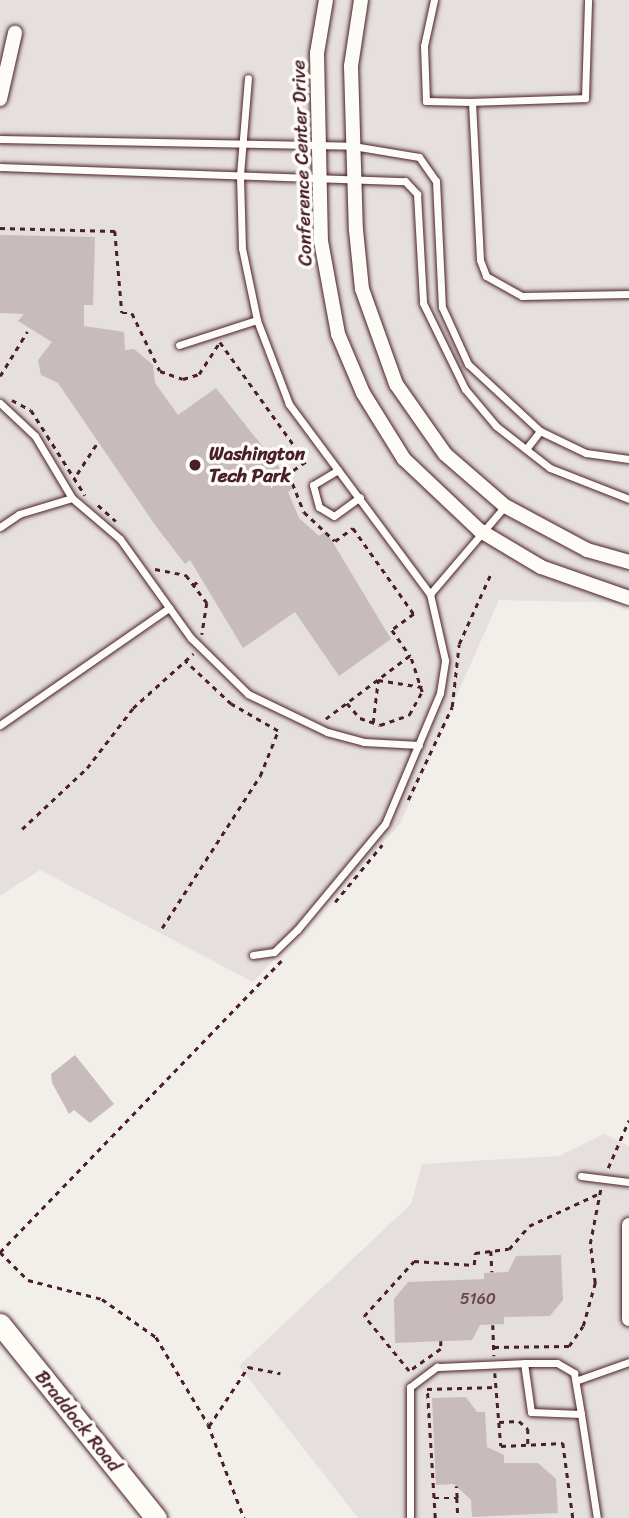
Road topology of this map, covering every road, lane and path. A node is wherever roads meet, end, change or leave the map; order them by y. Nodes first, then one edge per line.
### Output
1 (326, 0) edge
2 (361, 0) edge
3 (434, 0) edge
4 (588, 0) edge
5 (15, 33) dead end
6 (248, 78) dead end
7 (0, 99) edge
8 (472, 102) junction
9 (0, 139) edge
10 (241, 145) junction
11 (319, 146) junction
12 (353, 146) junction
13 (0, 167) edge
14 (240, 175) junction
15 (353, 177) junction
16 (319, 178) junction
17 (0, 228) edge
18 (629, 294) edge
19 (257, 320) junction
20 (27, 332) dead end
21 (179, 345) dead end
22 (0, 376) edge
23 (0, 394) edge
24 (0, 403) edge
25 (540, 431) junction
26 (97, 443) dead end
27 (526, 449) junction
28 (629, 459) edge
29 (338, 470) junction
30 (76, 474) junction
31 (360, 497) junction
32 (72, 498) junction
33 (629, 499) edge
34 (505, 506) junction
35 (118, 524) dead end
36 (0, 527) edge
37 (479, 530) junction
38 (629, 562) edge
39 (147, 563) dead end
40 (200, 580) dead end
41 (193, 585) junction
42 (430, 594) junction
43 (629, 598) edge
44 (169, 608) junction
45 (201, 647) junction
46 (410, 656) junction
47 (185, 662) junction
48 (378, 680) junction
49 (422, 687) junction
50 (347, 703) junction
51 (321, 723) dead end
52 (373, 723) junction
53 (0, 726) edge
54 (419, 745) junction
55 (22, 829) dead end
56 (162, 928) dead end
57 (253, 955) dead end
58 (629, 1120) edge
59 (581, 1175) dead end
60 (606, 1175) junction
61 (629, 1182) edge
62 (600, 1194) junction
63 (629, 1225) edge
64 (491, 1251) junction
65 (0, 1252) edge
66 (492, 1272) dead end
67 (629, 1319) edge
68 (0, 1324) edge
69 (441, 1341) dead end
70 (494, 1347) dead end
71 (629, 1362) edge
72 (524, 1363) junction
73 (280, 1373) dead end
74 (578, 1380) junction
75 (580, 1414) junction
76 (499, 1422) junction
77 (209, 1426) junction
78 (528, 1445) junction
79 (456, 1486) dead end
80 (433, 1498) junction
81 (457, 1498) junction
82 (156, 1518) edge
83 (244, 1518) edge
84 (410, 1518) edge
85 (435, 1518) edge
86 (458, 1518) edge
87 (573, 1518) edge
88 (597, 1518) edge

1 - 11 street, Conference Center Drive
2 - 12 street
3 - 8 lane
4 - 8 lane
5 - 7 street
6 - 10 lane
8 - 18 lane
9 - 10 lane
10 - 11 lane
10 - 14 lane
11 - 12 lane
11 - 16 street, Conference Center Drive
12 - 15 street
12 - 25 lane
13 - 14 lane
14 - 16 lane
14 - 19 lane
15 - 16 lane
15 - 27 lane
15 - 34 street
16 - 37 street, Conference Center Drive
17 - 46 path
19 - 21 lane
19 - 29 lane
20 - 22 path
23 - 30 path
24 - 32 lane
25 - 27 lane
25 - 28 lane
26 - 30 path
27 - 33 lane
29 - 31 lane
29 - 31 lane
30 - 35 path
31 - 42 lane
32 - 36 lane
32 - 44 lane
34 - 37 lane
34 - 38 street
37 - 42 lane
37 - 43 street, Conference Center Drive
39 - 41 path
40 - 41 path
41 - 45 path
42 - 54 lane
44 - 45 lane
44 - 53 lane
45 - 47 path
45 - 54 lane
46 - 48 path
46 - 49 path
47 - 55 path
47 - 56 path
48 - 49 path
48 - 50 path
48 - 52 path
49 - 52 path
50 - 51 path
50 - 52 path
54 - 57 lane
58 - 60 path
59 - 60 lane
60 - 61 lane
60 - 62 path
62 - 64 path
62 - 70 path
63 - 67 street
64 - 66 path
64 - 69 path
65 - 77 path
68 - 82 main road, Braddock Road
71 - 74 lane
72 - 74 lane
72 - 75 lane
72 - 84 lane
73 - 77 path
74 - 75 lane
75 - 88 lane
76 - 78 path
76 - 78 path
76 - 80 path
77 - 83 path
78 - 87 path
79 - 81 path
80 - 81 path
80 - 85 path
81 - 86 path

